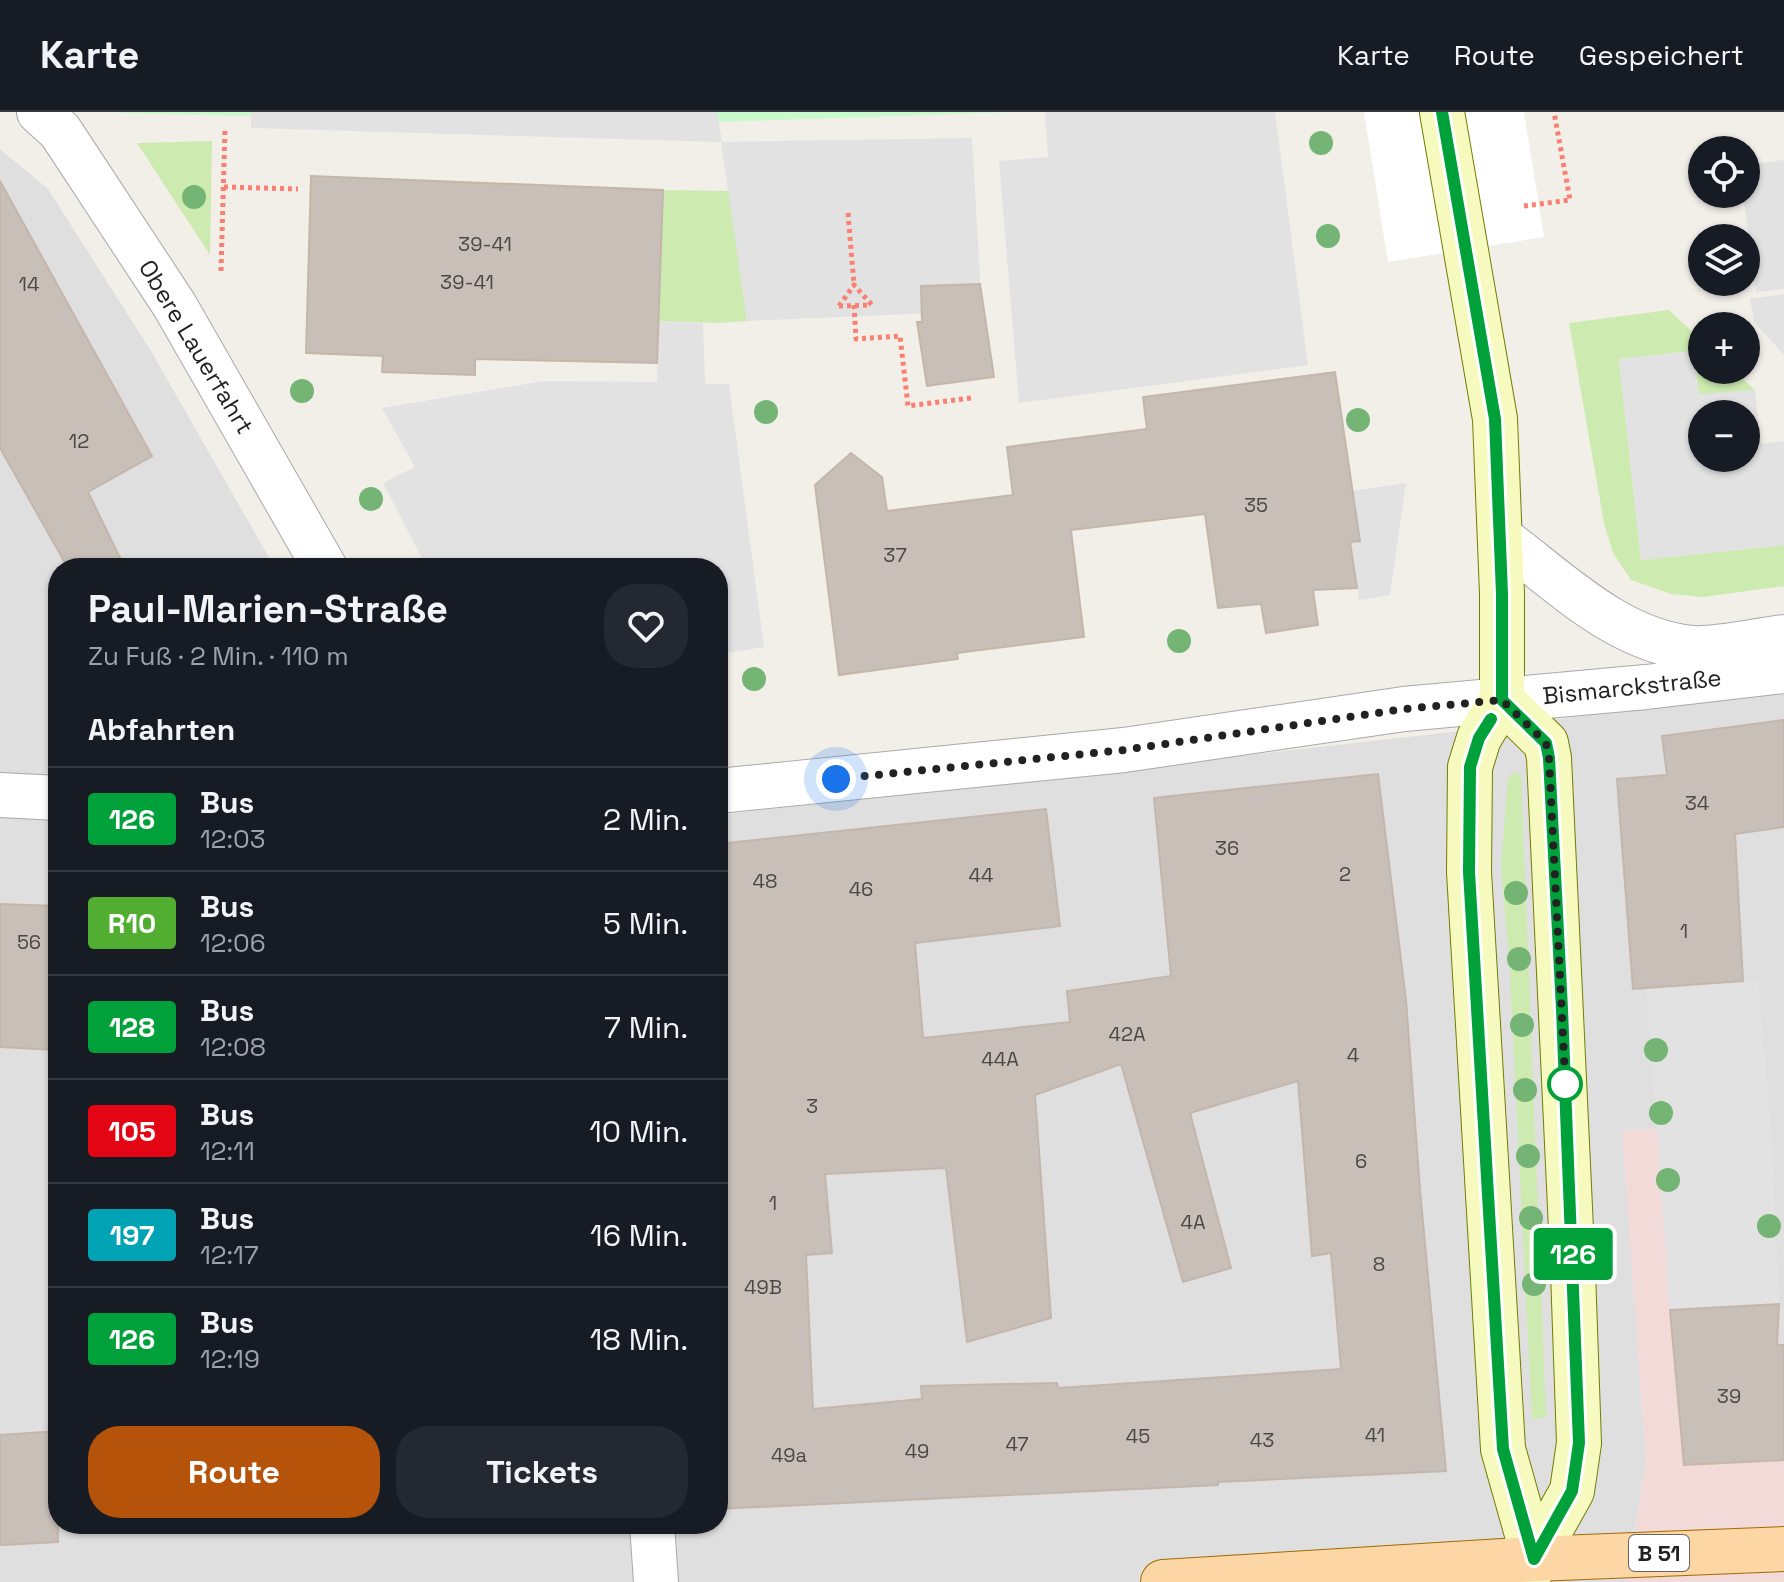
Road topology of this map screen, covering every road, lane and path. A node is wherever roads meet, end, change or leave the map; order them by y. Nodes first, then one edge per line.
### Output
1 (1442, 112) edge
2 (1554, 112) edge
3 (50, 121) edge
4 (225, 128) dead end
5 (224, 187) junction
6 (298, 189) dead end
7 (1524, 206) dead end
8 (848, 213) dead end
9 (221, 274) dead end
10 (854, 285) junction
11 (854, 305) junction
12 (971, 398) dead end
13 (1501, 538) junction
14 (319, 558) edge
15 (1784, 637) edge
16 (1784, 671) edge
17 (1502, 700) junction
18 (728, 790) edge
19 (0, 795) edge
20 (48, 797) edge
21 (653, 1534) edge
22 (1784, 1549) edge
23 (1531, 1571) edge
24 (656, 1582) edge
25 (1163, 1582) edge

1 - 13 main road
2 - 7 path
3 - 14 street, Obere Lauerfahrt
4 - 5 path
5 - 6 path
5 - 9 path
8 - 10 path
10 - 11 path
10 - 11 path
11 - 12 path
13 - 15 street, Bismarckstraße
13 - 17 main road
16 - 17 street, Bismarckstraße
17 - 18 street, Bismarckstraße
17 - 23 main road
17 - 23 main road
19 - 20 street
21 - 24 street
22 - 23 main road, B 51
23 - 25 main road, B 51

